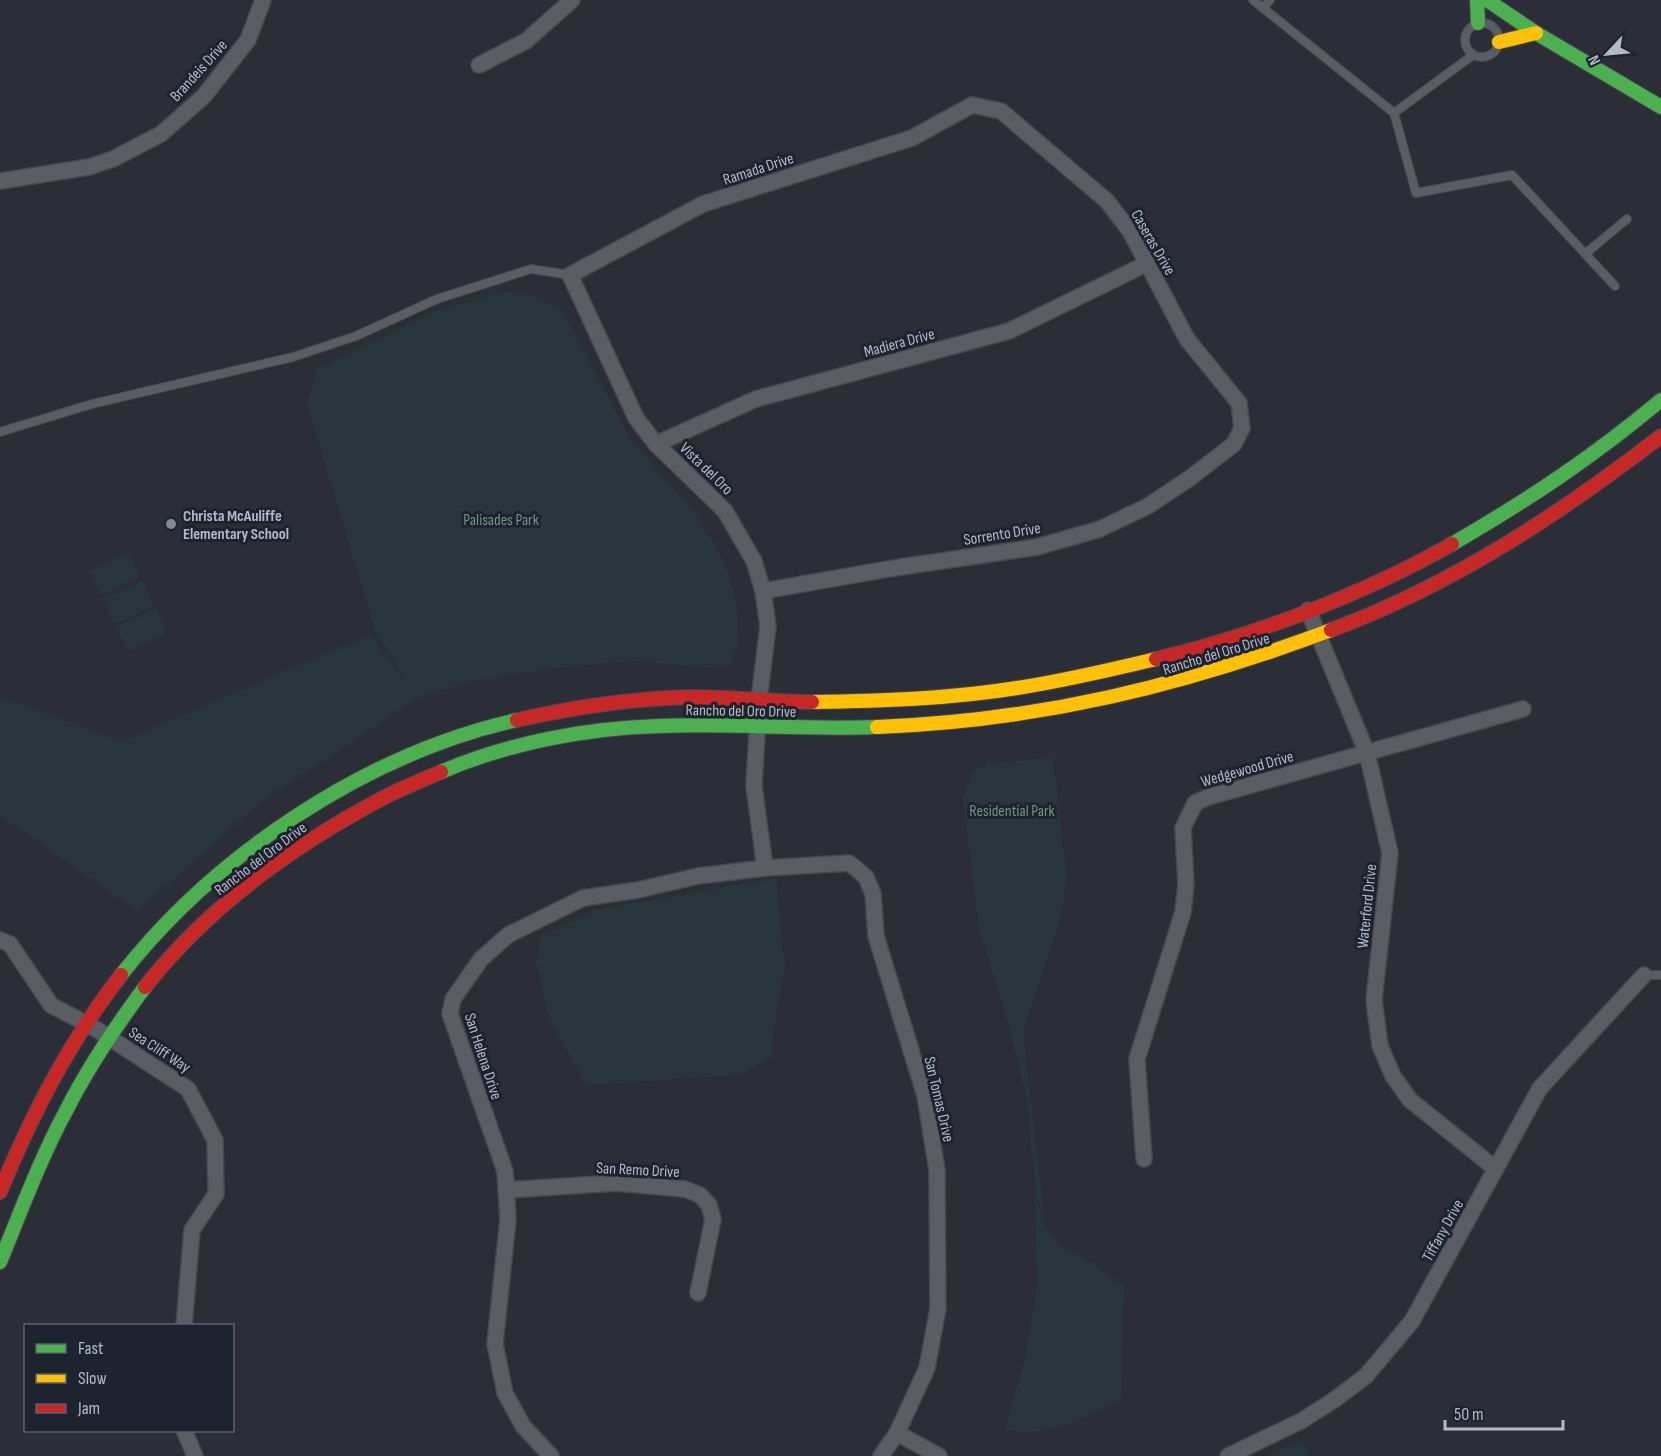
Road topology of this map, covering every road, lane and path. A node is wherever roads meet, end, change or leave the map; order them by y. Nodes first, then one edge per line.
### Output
1 (263, 0) edge
2 (572, 0) edge
3 (1253, 0) edge
4 (1270, 0) edge
5 (1477, 0) edge
6 (1487, 0) edge
7 (1263, 8) junction
8 (1478, 23) junction
9 (1536, 33) junction
10 (1499, 42) junction
11 (1473, 55) junction
12 (479, 65) dead end
13 (1661, 107) edge
14 (962, 110) joint
15 (1394, 113) junction
16 (0, 181) edge
17 (1627, 219) dead end
18 (1585, 254) junction
19 (1146, 264) junction
20 (570, 275) junction
21 (1615, 286) dead end
22 (1661, 400) edge
23 (0, 432) edge
24 (1661, 436) edge
25 (656, 444) junction
26 (1223, 450) joint
27 (763, 591) junction
28 (1308, 610) junction
29 (1318, 636) junction
30 (759, 700) junction
31 (1523, 709) dead end
32 (758, 728) junction
33 (1367, 753) junction
34 (765, 868) junction
35 (5, 942) edge
36 (1644, 975) joint
37 (1661, 975) edge
38 (86, 1024) junction
39 (110, 1038) junction
40 (1144, 1159) dead end
41 (1496, 1169) junction
42 (506, 1190) junction
43 (0, 1192) edge
44 (0, 1262) edge
45 (698, 1293) dead end
46 (184, 1324) edge
47 (184, 1432) edge
48 (897, 1433) junction
49 (190, 1454) edge
50 (551, 1456) edge
51 (881, 1456) edge
52 (939, 1456) edge
53 (1228, 1456) edge

1 - 16 street, Brandeis Drive
2 - 12 street
3 - 7 lane
4 - 7 lane
5 - 8 main road
6 - 9 main road
7 - 15 lane
8 - 10 lane
8 - 11 lane
9 - 10 main road
9 - 13 main road
10 - 11 lane
11 - 15 lane
14 - 19 street, Caseras Drive
14 - 20 street, Ramada Drive
15 - 18 lane
17 - 18 lane
18 - 21 lane
19 - 25 street, Madiera Drive
19 - 26 street, Caseras Drive
20 - 23 lane
20 - 25 street, Vista del Oro
22 - 28 main road, Rancho del Oro Drive
24 - 29 main road, Rancho del Oro Drive
25 - 27 street, Vista del Oro
26 - 27 street, Sorrento Drive
27 - 30 street, Vista del Oro
28 - 29 street, Waterford Drive
28 - 30 main road, Rancho del Oro Drive
29 - 32 main road, Rancho del Oro Drive
29 - 33 street, Waterford Drive
30 - 32 street, Vista del Oro
30 - 38 main road, Rancho del Oro Drive
31 - 33 street, Wedgewood Drive
32 - 34 street, Vista del Oro
32 - 39 main road, Rancho del Oro Drive
33 - 40 street, Wedgewood Drive
33 - 41 street, Waterford Drive
34 - 42 street, San Helena Drive
34 - 48 street, San Tomas Drive
35 - 38 street, Sea Cliff Way
36 - 37 lane
36 - 41 street, Tiffany Drive
38 - 39 street, Sea Cliff Way
38 - 43 main road, Rancho del Oro Drive
39 - 44 main road, Rancho del Oro Drive
39 - 46 street, Sea Cliff Way
41 - 53 street, Tiffany Drive
42 - 45 street, San Remo Drive
42 - 50 street, San Helena Drive
47 - 49 street
48 - 51 street
48 - 52 street

